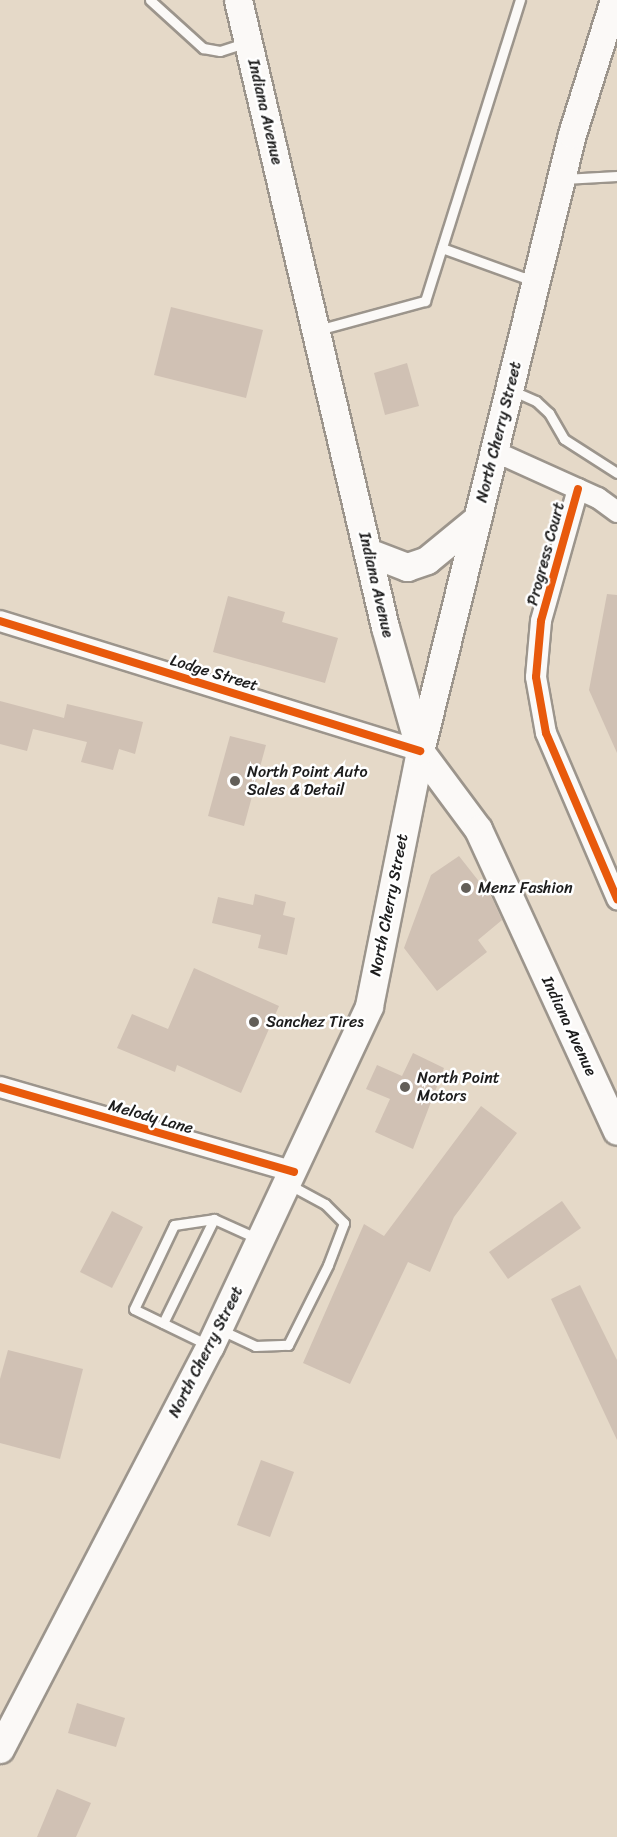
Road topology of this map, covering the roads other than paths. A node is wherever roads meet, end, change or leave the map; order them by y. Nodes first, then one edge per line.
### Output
1 (150, 0) edge
2 (238, 0) edge
3 (520, 0) edge
4 (614, 0) edge
5 (248, 42) junction
6 (617, 176) edge
7 (561, 179) junction
8 (442, 248) junction
9 (536, 282) junction
10 (316, 330) junction
11 (509, 389) junction
12 (496, 452) junction
13 (617, 473) edge
14 (578, 489) junction
15 (617, 512) edge
16 (477, 519) junction
17 (369, 552) junction
18 (0, 621) edge
19 (420, 751) junction
20 (617, 899) edge
21 (0, 1087) edge
22 (617, 1131) edge
23 (291, 1178) junction
24 (214, 1219) junction
25 (261, 1240) junction
26 (163, 1323) junction
27 (214, 1337) junction
28 (0, 1749) edge

1 - 5 lane
2 - 5 main road, Indiana Avenue
3 - 8 lane
4 - 7 main road, North Cherry Street
5 - 10 main road, Indiana Avenue
6 - 7 lane
7 - 9 main road, North Cherry Street
8 - 9 lane
8 - 10 lane
9 - 11 main road, North Cherry Street
10 - 17 main road, Indiana Avenue
11 - 12 main road, North Cherry Street
11 - 13 lane
12 - 14 street
12 - 16 main road, North Cherry Street
14 - 15 street
14 - 20 street, Progress Court
16 - 17 main road
16 - 19 main road, North Cherry Street
17 - 19 main road, Indiana Avenue
18 - 19 street, Lodge Street
19 - 22 main road, Indiana Avenue
19 - 23 main road, North Cherry Street
21 - 23 street, Melody Lane
23 - 25 main road, North Cherry Street
23 - 27 lane
24 - 25 lane
24 - 26 lane
24 - 26 lane
25 - 27 main road, North Cherry Street
26 - 27 lane
27 - 28 main road, North Cherry Street

